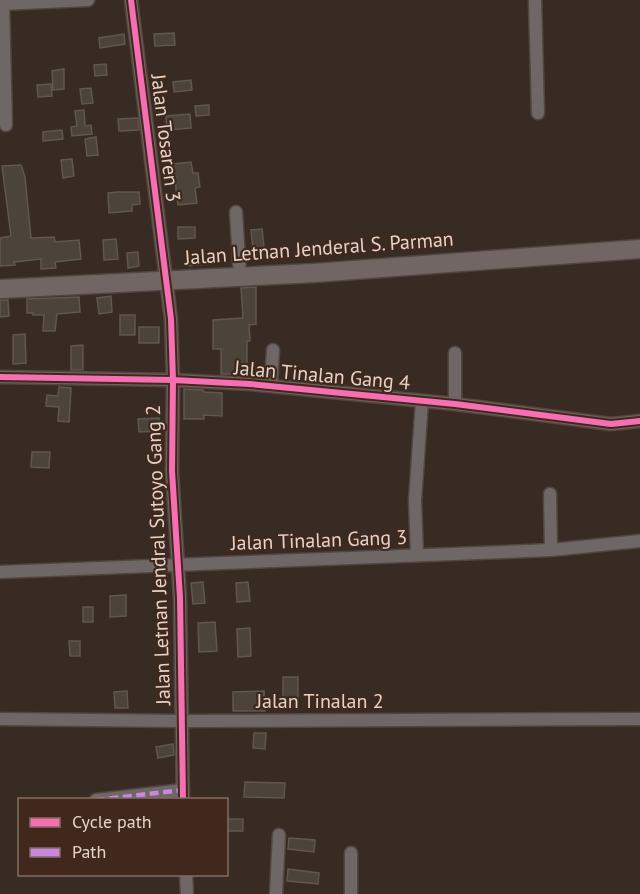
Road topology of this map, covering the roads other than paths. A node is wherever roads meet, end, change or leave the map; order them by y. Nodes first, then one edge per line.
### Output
1 (88, 0) edge
2 (131, 0) edge
3 (535, 0) edge
4 (6, 3) edge
5 (538, 113) dead end
6 (6, 125) dead end
7 (236, 212) dead end
8 (640, 249) edge
9 (240, 276) junction
10 (168, 280) junction
11 (0, 289) edge
12 (273, 350) dead end
13 (455, 353) dead end
14 (0, 376) edge
15 (173, 380) junction
16 (271, 386) junction
17 (422, 400) junction
18 (455, 404) junction
19 (640, 422) edge
20 (550, 494) dead end
21 (640, 541) edge
22 (551, 550) junction
23 (417, 555) junction
24 (177, 564) junction
25 (0, 572) edge
26 (640, 718) edge
27 (0, 719) edge
28 (183, 721) junction
29 (183, 795) edge
30 (131, 798) edge
31 (279, 834) dead end
32 (351, 853) dead end
33 (186, 876) edge
34 (187, 894) edge
35 (276, 894) edge
36 (351, 894) edge

1 - 4 street
2 - 10 street, Jalan Tosaren 3
3 - 5 street
4 - 6 street
7 - 9 street
8 - 9 main road, Jalan Letnan Jenderal S. Parman
9 - 10 main road, Jalan Letnan Jenderal S. Parman
10 - 11 main road, Jalan Letnan Jenderal S. Parman
10 - 15 street, Jalan Letnan Jendral Sutoyo Gang 2
12 - 16 street
13 - 18 street
14 - 15 street, Jalan Tinalan Gang 4
15 - 16 street, Jalan Tinalan Gang 4
15 - 24 street, Jalan Letnan Jendral Sutoyo Gang 2
16 - 17 street, Jalan Tinalan Gang 4
17 - 18 street, Jalan Tinalan Gang 4
17 - 23 street
18 - 19 street, Jalan Tinalan Gang 4
20 - 22 street
21 - 22 street, Jalan Tinalan Gang 3
22 - 23 street, Jalan Tinalan Gang 3
23 - 24 street, Jalan Tinalan Gang 3
24 - 25 street, Jalan Tinalan Gang 3
24 - 28 street, Jalan Letnan Jendral Sutoyo Gang 2
26 - 28 street, Jalan Tinalan 2
27 - 28 street, Jalan Tinalan 2
28 - 29 street, Jalan Letnan Jendral Sutoyo Gang 2
29 - 30 street
31 - 35 street
32 - 36 street
33 - 34 street

